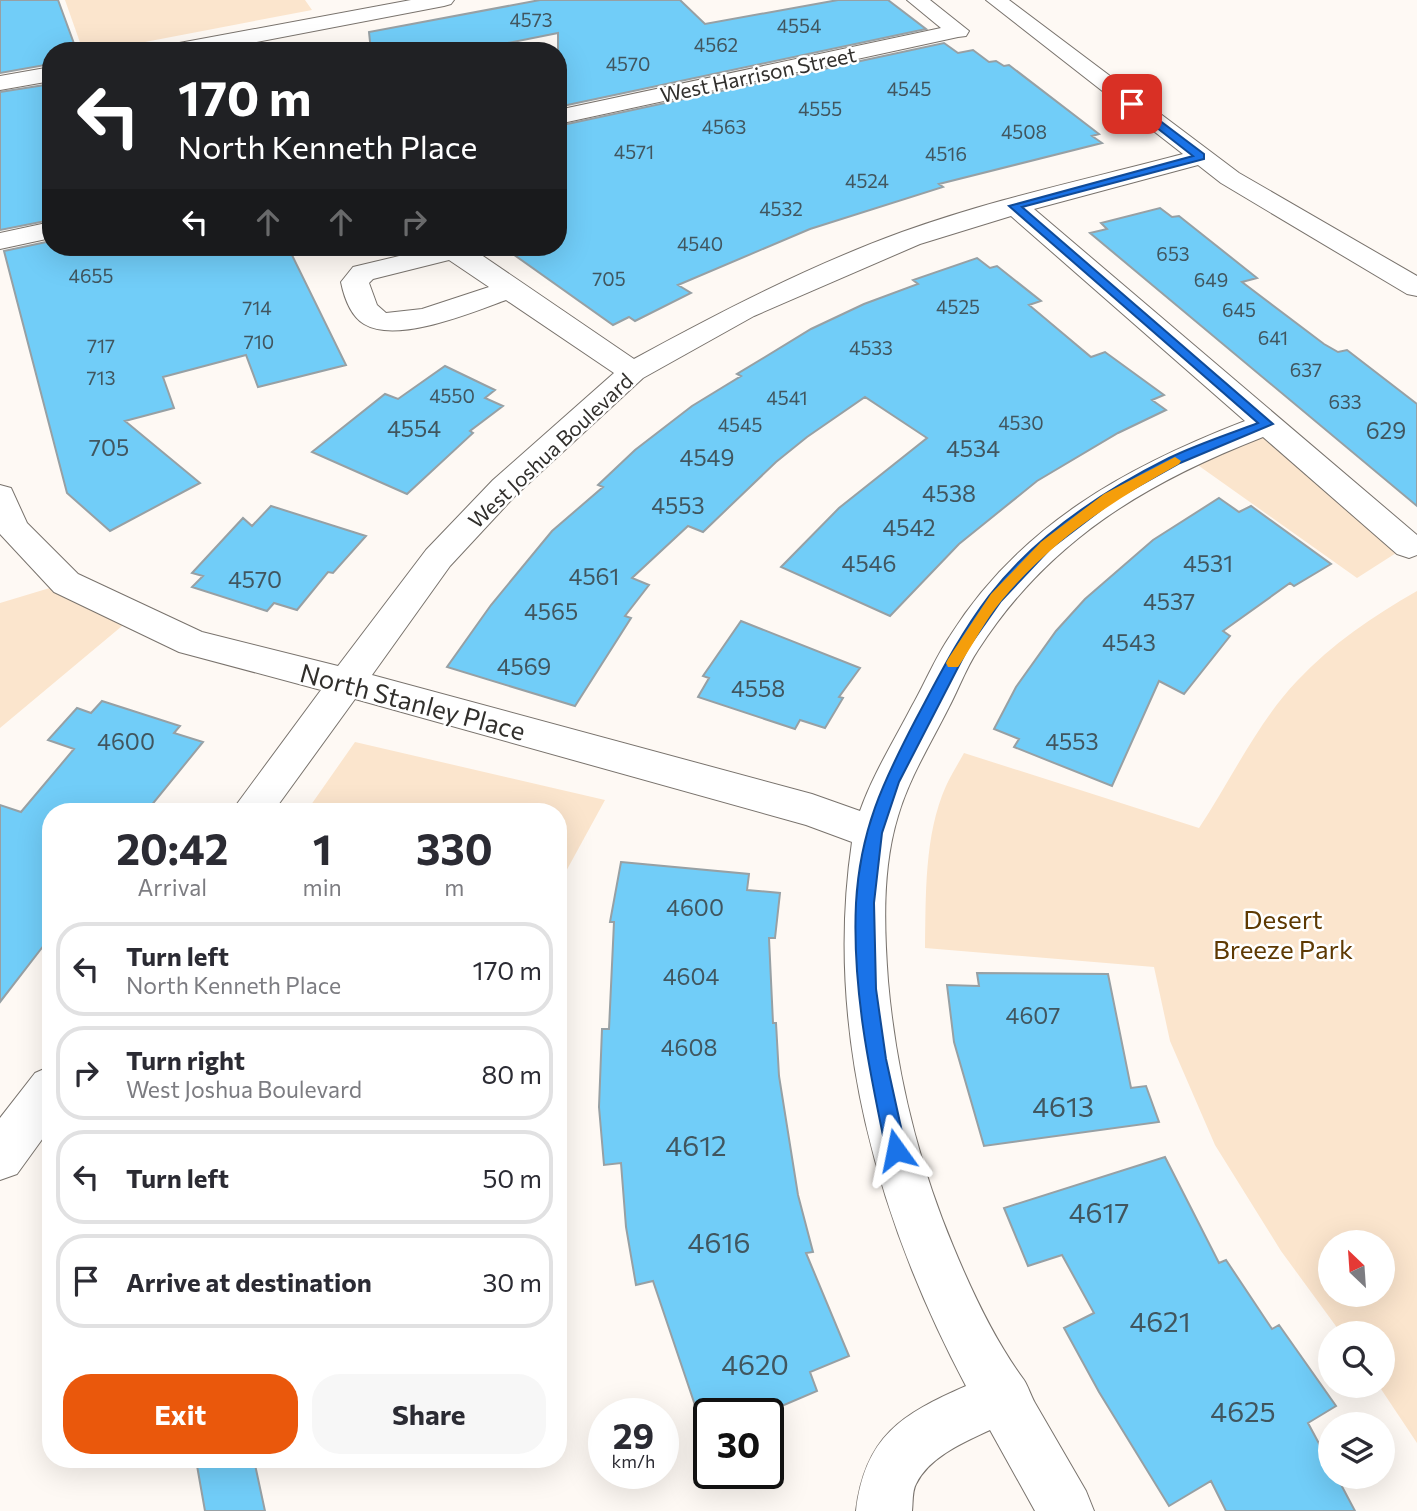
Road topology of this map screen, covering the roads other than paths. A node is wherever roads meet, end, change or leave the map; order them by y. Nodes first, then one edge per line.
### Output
1 (321, 0) edge
2 (444, 0) edge
3 (917, 0) edge
4 (996, 0) edge
5 (335, 20) junction
6 (221, 42) edge
7 (42, 76) edge
8 (0, 83) edge
9 (567, 115) edge
10 (1200, 157) junction
11 (1014, 206) junction
12 (42, 232) edge
13 (0, 241) edge
14 (432, 256) edge
15 (462, 256) edge
16 (1417, 288) edge
17 (509, 289) junction
18 (633, 372) junction
19 (1267, 424) junction
20 (0, 496) edge
21 (1409, 546) dead end
22 (345, 682) junction
23 (258, 803) edge
24 (874, 833) junction
25 (42, 1100) edge
26 (0, 1157) edge
27 (1004, 1397) junction
28 (884, 1511) edge
29 (1066, 1511) edge

1 - 5 street
2 - 5 street
3 - 9 street, West Harrison Street
4 - 10 street
5 - 6 street
7 - 8 street
10 - 11 street, West Joshua Boulevard
10 - 16 street
11 - 18 street, West Joshua Boulevard
11 - 19 street
12 - 13 street
14 - 17 street
15 - 17 street
17 - 18 street
18 - 22 street, West Joshua Boulevard
19 - 21 street
19 - 24 street
20 - 22 street, North Stanley Place
22 - 23 street, West Joshua Boulevard
22 - 24 street, North Stanley Place
24 - 27 street
25 - 26 street
27 - 28 street
27 - 29 street

